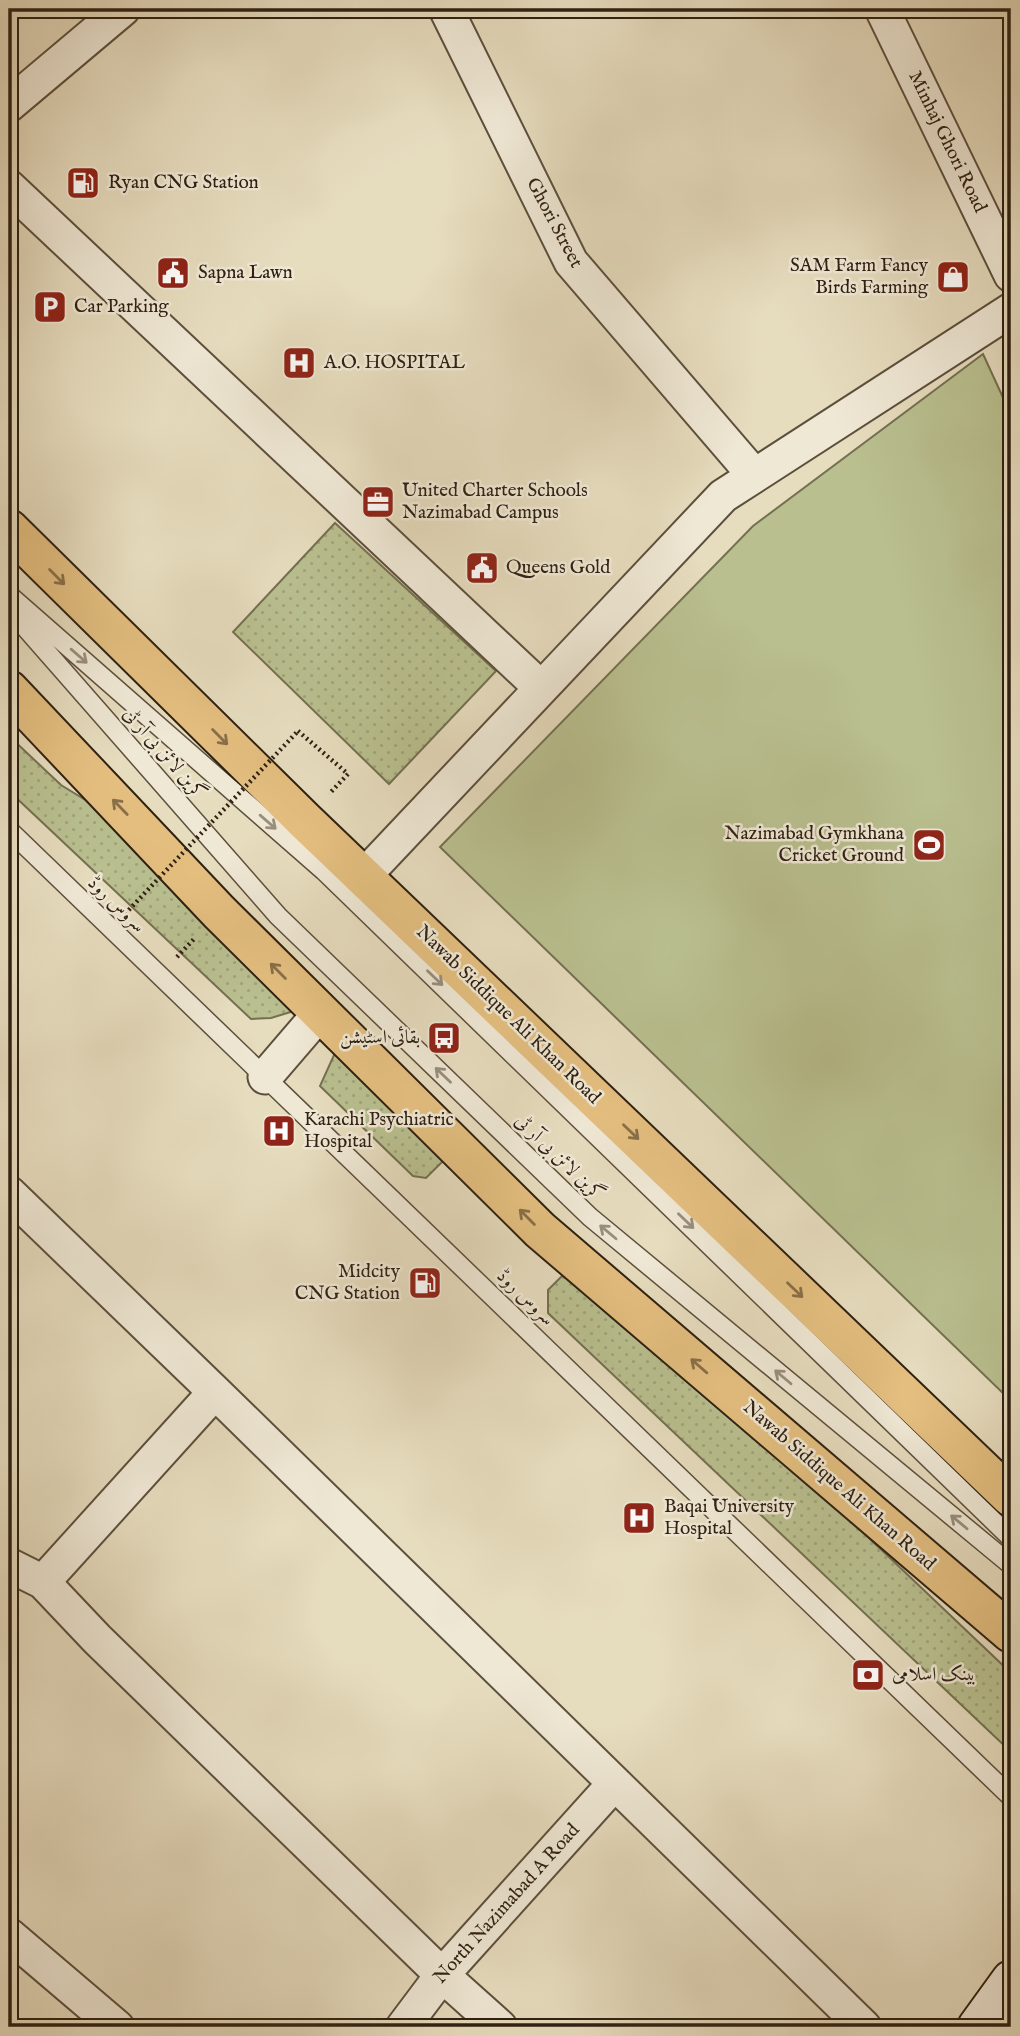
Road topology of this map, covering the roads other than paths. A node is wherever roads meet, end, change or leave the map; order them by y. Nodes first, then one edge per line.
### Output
1 (123, 9) edge
2 (446, 9) edge
3 (882, 9) edge
4 (9, 105) edge
5 (9, 187) edge
6 (1011, 275) edge
7 (1011, 310) edge
8 (754, 475) junction
9 (9, 529) edge
10 (9, 596) edge
11 (9, 609) edge
12 (541, 688) junction
13 (9, 690) edge
14 (9, 830) edge
15 (364, 876) junction
16 (320, 1013) junction
17 (265, 1077) junction
18 (9, 1193) edge
19 (215, 1392) junction
20 (1011, 1497) edge
21 (1011, 1538) edge
22 (1011, 1565) edge
23 (20, 1574) edge
24 (1011, 1633) edge
25 (614, 1784) junction
26 (1011, 1797) edge
27 (9, 1935) edge
28 (442, 1975) junction
29 (1011, 1980) edge
30 (117, 2027) edge
31 (403, 2027) edge
32 (500, 2027) edge
33 (864, 2027) edge
34 (977, 2027) edge

1 - 4 street
2 - 8 street, Ghori Street
3 - 6 street, Minhaj Ghori Road
5 - 12 street
7 - 8 street
8 - 12 street
9 -> 15 main road, Nawab Siddique Ali Khan Road
10 -> 21 lane, گرین لائن بی آر ٹی
22 -> 11 lane, گرین لائن بی آر ٹی
12 - 15 street
16 -> 13 main road, Nawab Siddique Ali Khan Road
14 - 17 lane, سروس روڈ
15 -> 20 main road, Nawab Siddique Ali Khan Road
16 - 17 street
24 -> 16 main road, Nawab Siddique Ali Khan Road
17 - 26 lane, سروس روڈ
18 - 19 street
19 - 23 street
19 - 25 street
23 - 28 street
25 - 28 street, North Nazimabad A Road
25 - 33 street
27 - 30 street
28 - 31 street, North Nazimabad A Road
28 - 32 street
29 - 34 street

